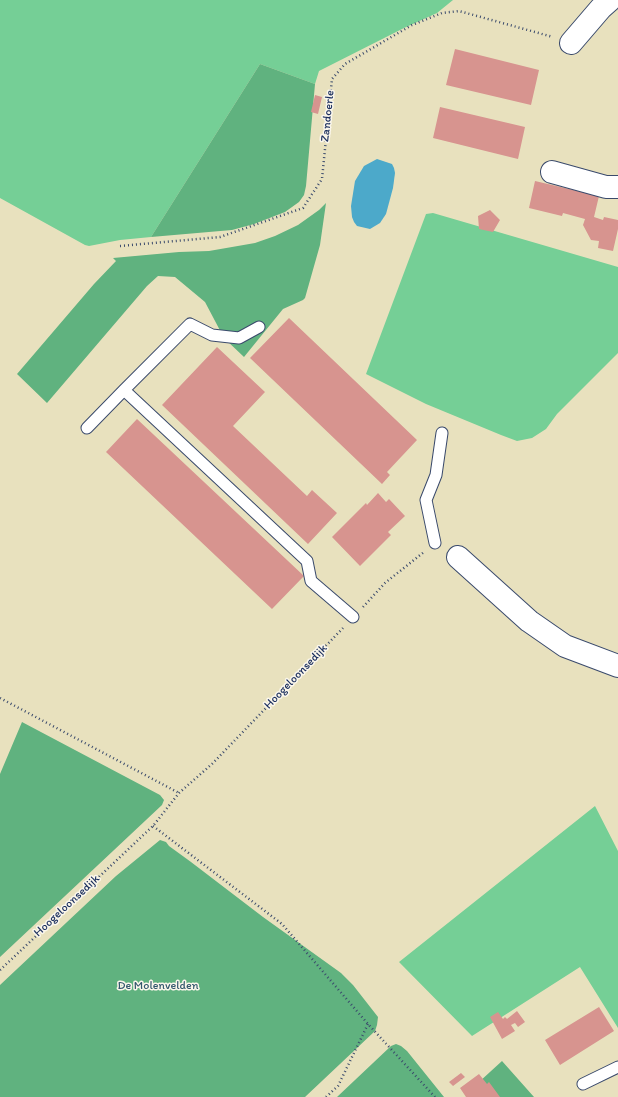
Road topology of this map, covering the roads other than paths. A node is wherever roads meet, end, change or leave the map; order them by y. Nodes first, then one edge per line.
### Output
1 (610, 0) edge
2 (571, 42) road end
3 (552, 172) dead end
4 (618, 188) edge
5 (259, 327) dead end
6 (124, 390) junction
7 (87, 428) dead end
8 (442, 433) dead end
9 (435, 543) road end
10 (458, 557) dead end
11 (353, 617) road end
12 (618, 666) edge
13 (618, 1067) edge
14 (583, 1084) dead end

1 - 2 street
3 - 4 street
5 - 6 lane
6 - 7 lane
6 - 11 lane
8 - 9 lane
10 - 12 street
13 - 14 lane

